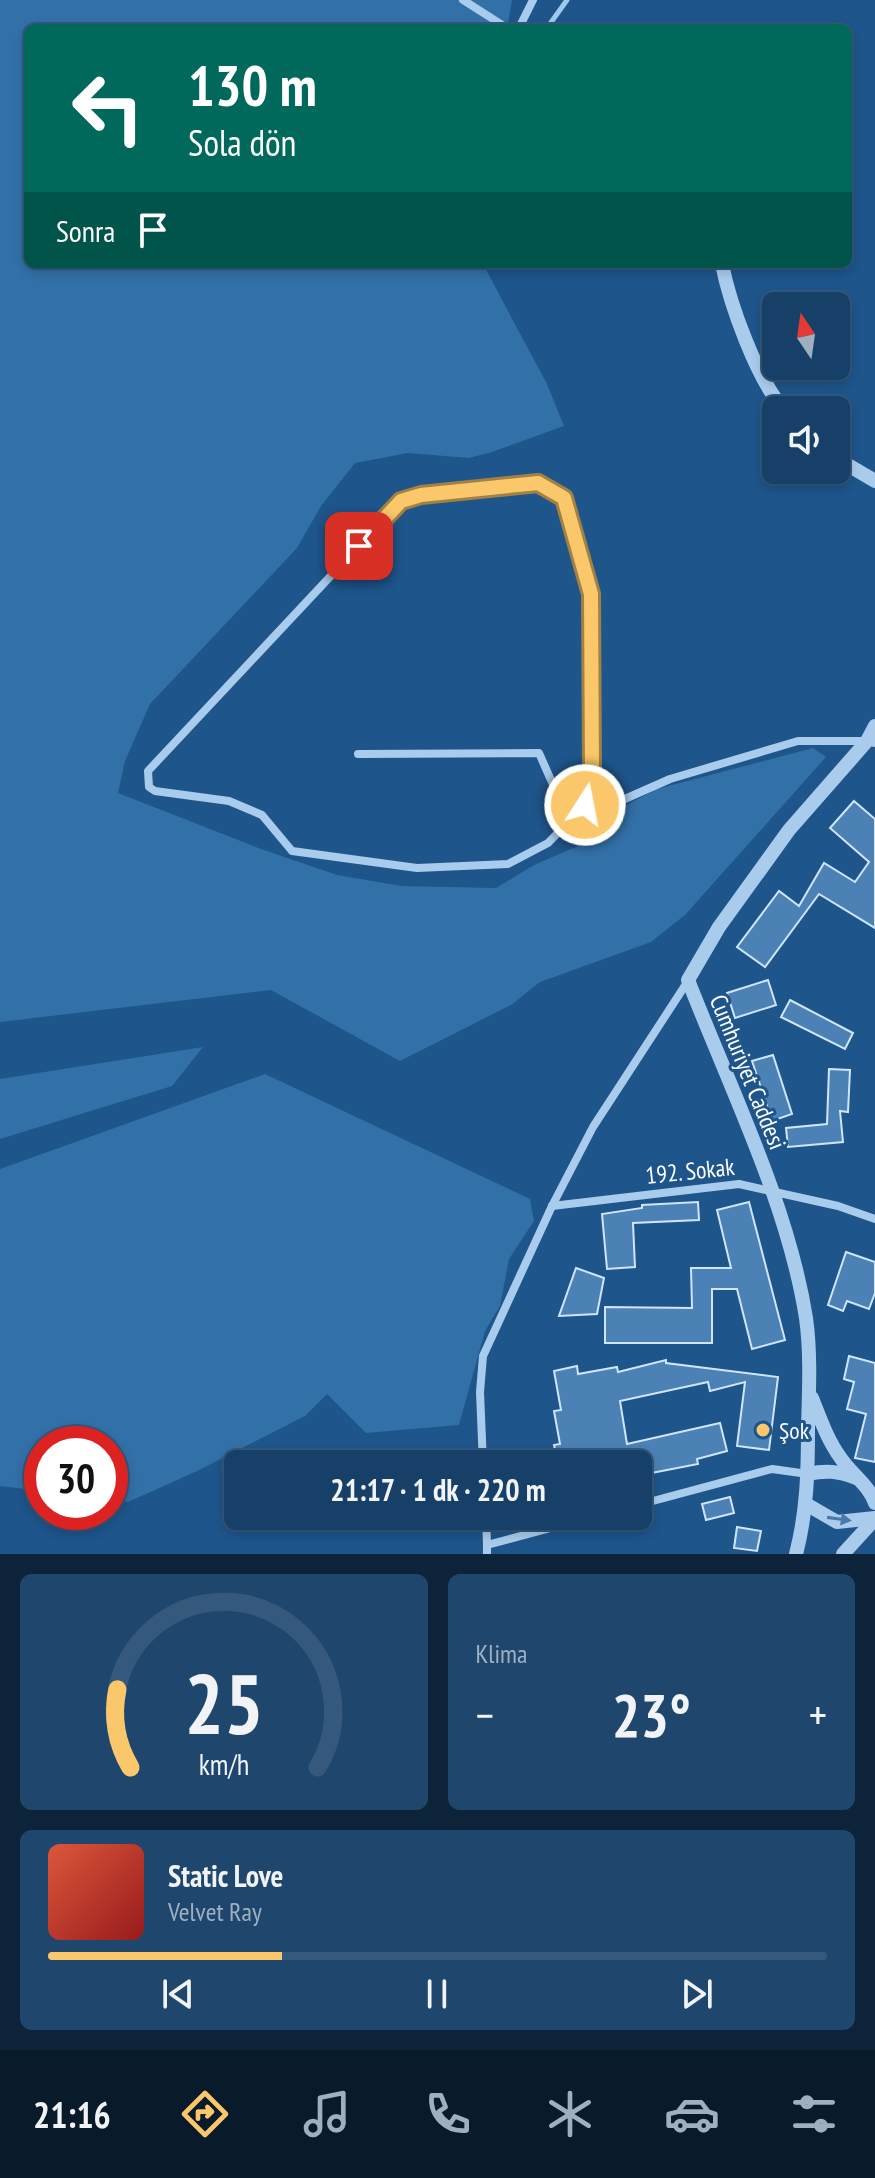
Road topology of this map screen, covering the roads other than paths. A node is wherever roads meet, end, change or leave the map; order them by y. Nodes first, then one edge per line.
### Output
1 (463, 0) edge
2 (533, 0) edge
3 (501, 24) edge
4 (521, 24) edge
5 (723, 268) edge
6 (772, 396) edge
7 (850, 466) edge
8 (875, 481) edge
9 (875, 726) edge
10 (871, 742) edge
11 (358, 754) dead end
12 (585, 805) junction
13 (688, 980) junction
14 (771, 1189) junction
15 (552, 1206) junction
16 (875, 1219) edge
17 (809, 1392) junction
18 (482, 1450) edge
19 (808, 1474) junction
20 (857, 1478) junction
21 (875, 1484) edge
22 (652, 1501) edge
23 (875, 1503) edge
24 (806, 1504) junction
25 (875, 1518) edge
26 (549, 1530) edge
27 (487, 1549) edge
28 (796, 1554) edge
29 (843, 1554) edge

1 - 3 street
2 - 4 street
5 - 6 street
7 - 8 street
9 - 10 street, Cumhuriyet Caddesi
10 - 12 street
10 - 13 street, Cumhuriyet Caddesi
11 - 12 street
12 - 12 street
13 - 14 street, Cumhuriyet Caddesi
13 - 15 street
14 - 15 street, 192. Sokak
14 - 16 street, 192. Sokak
14 - 17 street, Cumhuriyet Caddesi
15 - 18 street
17 - 19 street, Cumhuriyet Caddesi
17 - 20 street
19 - 20 street
19 - 22 street
19 - 24 street, Cumhuriyet Caddesi
20 - 21 street
20 - 23 street
24 -> 25 street
24 - 28 street, Cumhuriyet Caddesi
25 - 29 street
26 - 27 street

